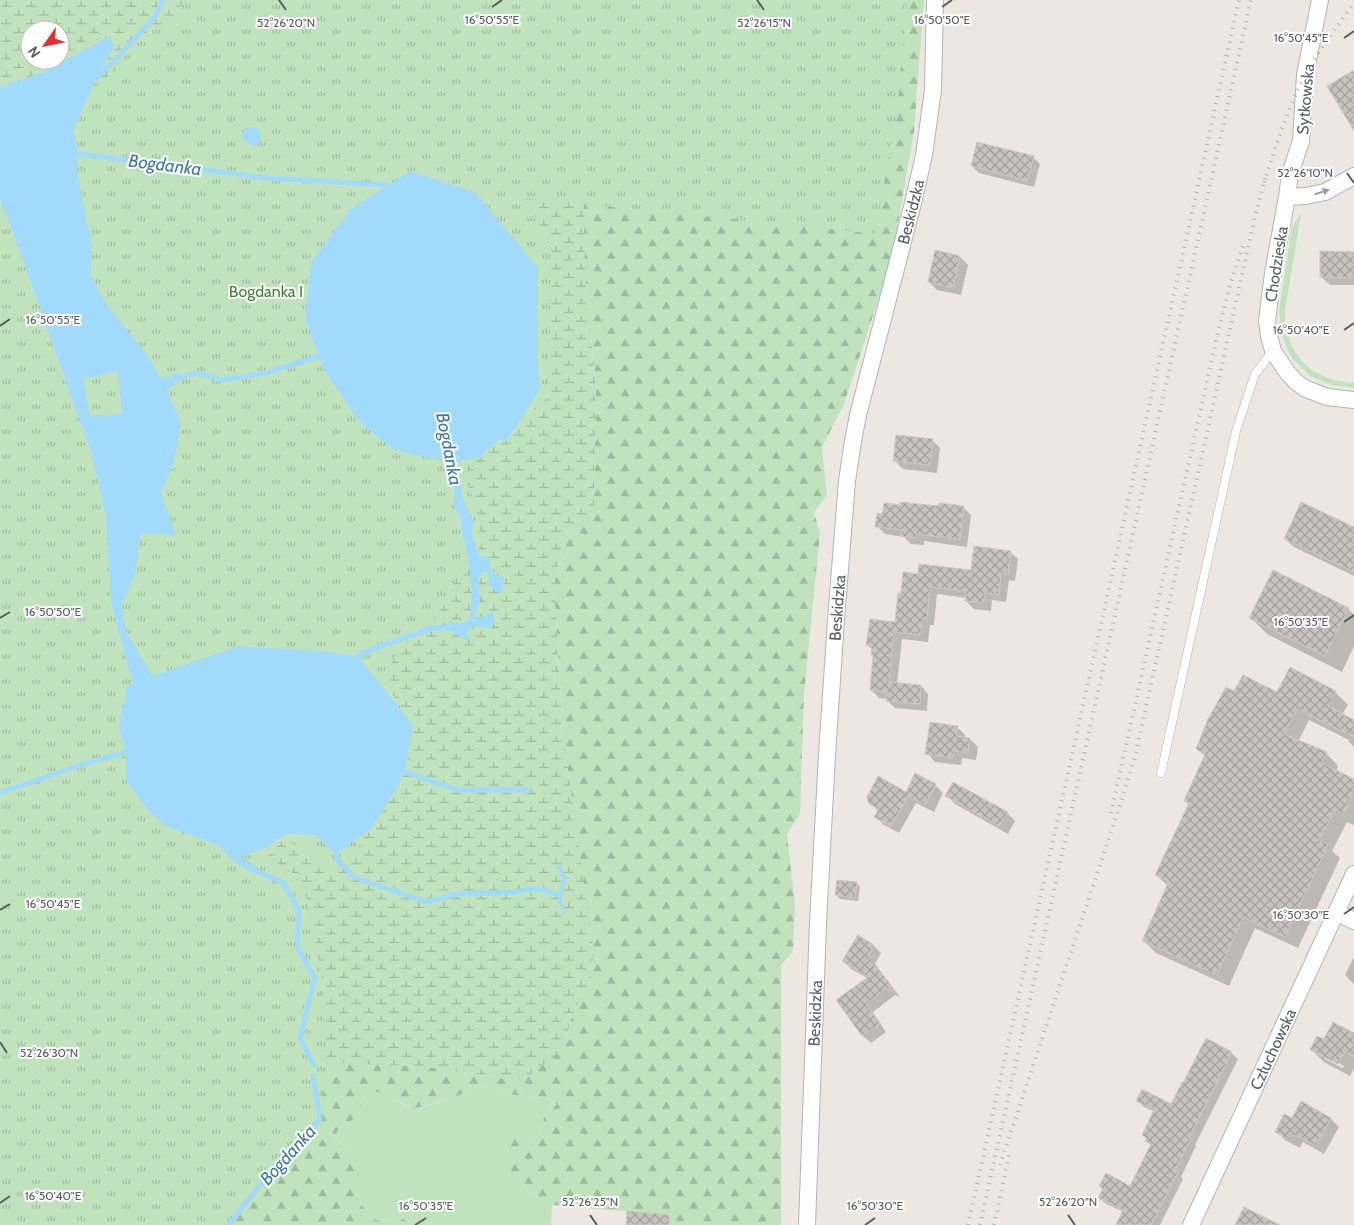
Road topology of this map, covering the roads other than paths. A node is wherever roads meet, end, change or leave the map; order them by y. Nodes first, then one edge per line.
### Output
1 (935, 0) edge
2 (1320, 0) edge
3 (1354, 176) edge
4 (1287, 197) junction
5 (1273, 351) junction
6 (1354, 400) edge
7 (1161, 773) dead end
8 (1354, 874) edge
9 (1336, 912) junction
10 (1354, 921) edge
11 (807, 1225) edge
12 (1191, 1225) edge

1 - 11 street, Beskidzka
2 - 4 street, Sytkowska
4 -> 3 street
4 - 5 street, Chodzieska
5 - 6 street, Chodzieska
5 - 7 lane
8 - 9 street, Człuchowska
9 - 10 street
9 - 12 street, Człuchowska

